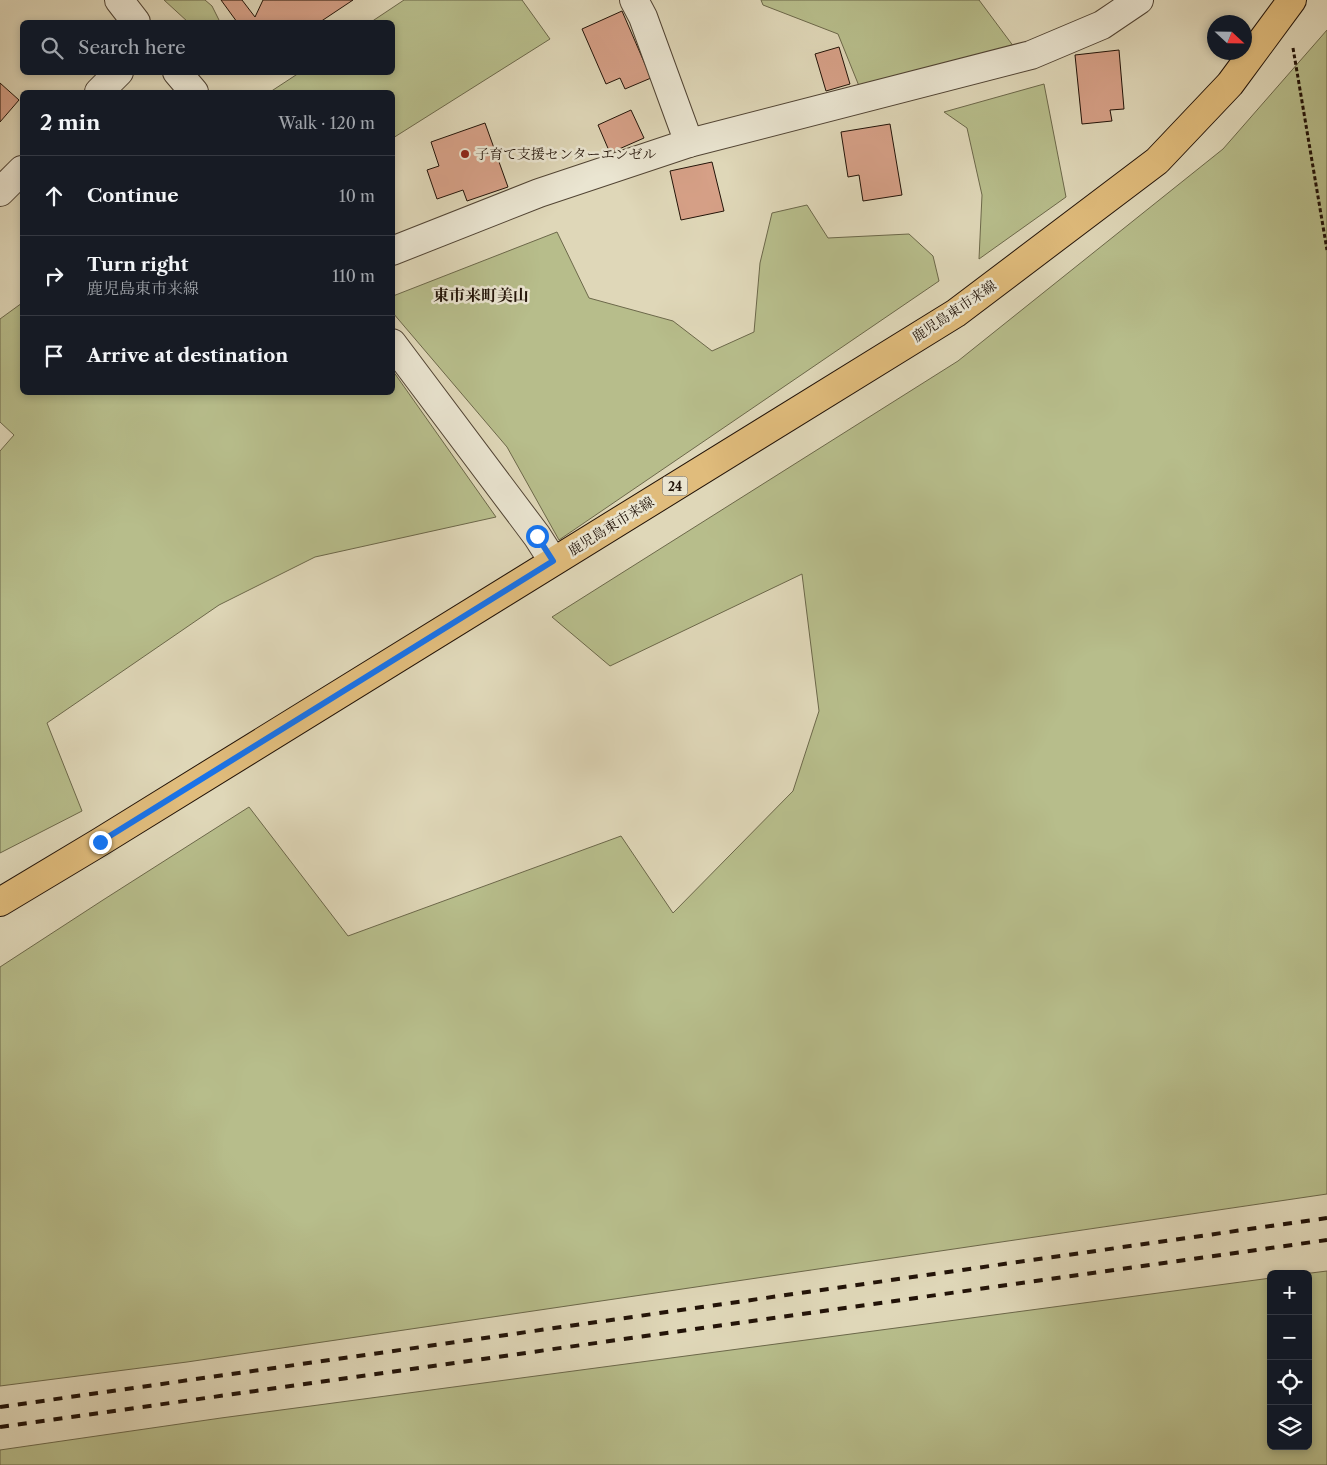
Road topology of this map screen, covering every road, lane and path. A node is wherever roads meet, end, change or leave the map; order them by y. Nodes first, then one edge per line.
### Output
1 (119, 0) edge
2 (634, 0) edge
3 (1139, 0) edge
4 (1290, 4) edge
5 (134, 20) edge
6 (116, 75) edge
7 (180, 75) edge
8 (101, 90) edge
9 (192, 90) edge
10 (689, 143) junction
11 (20, 172) edge
12 (0, 192) edge
13 (1327, 250) edge
14 (395, 251) edge
15 (395, 347) edge
16 (553, 561) junction
17 (0, 902) edge

1 - 5 street
2 - 10 street
3 - 10 street
4 - 13 path
4 - 16 main road, 鹿児島東市来線 / 24
6 - 8 street
7 - 9 street
10 - 14 street
11 - 12 street
15 - 16 street
16 - 17 main road, 鹿児島東市来線 / 24

